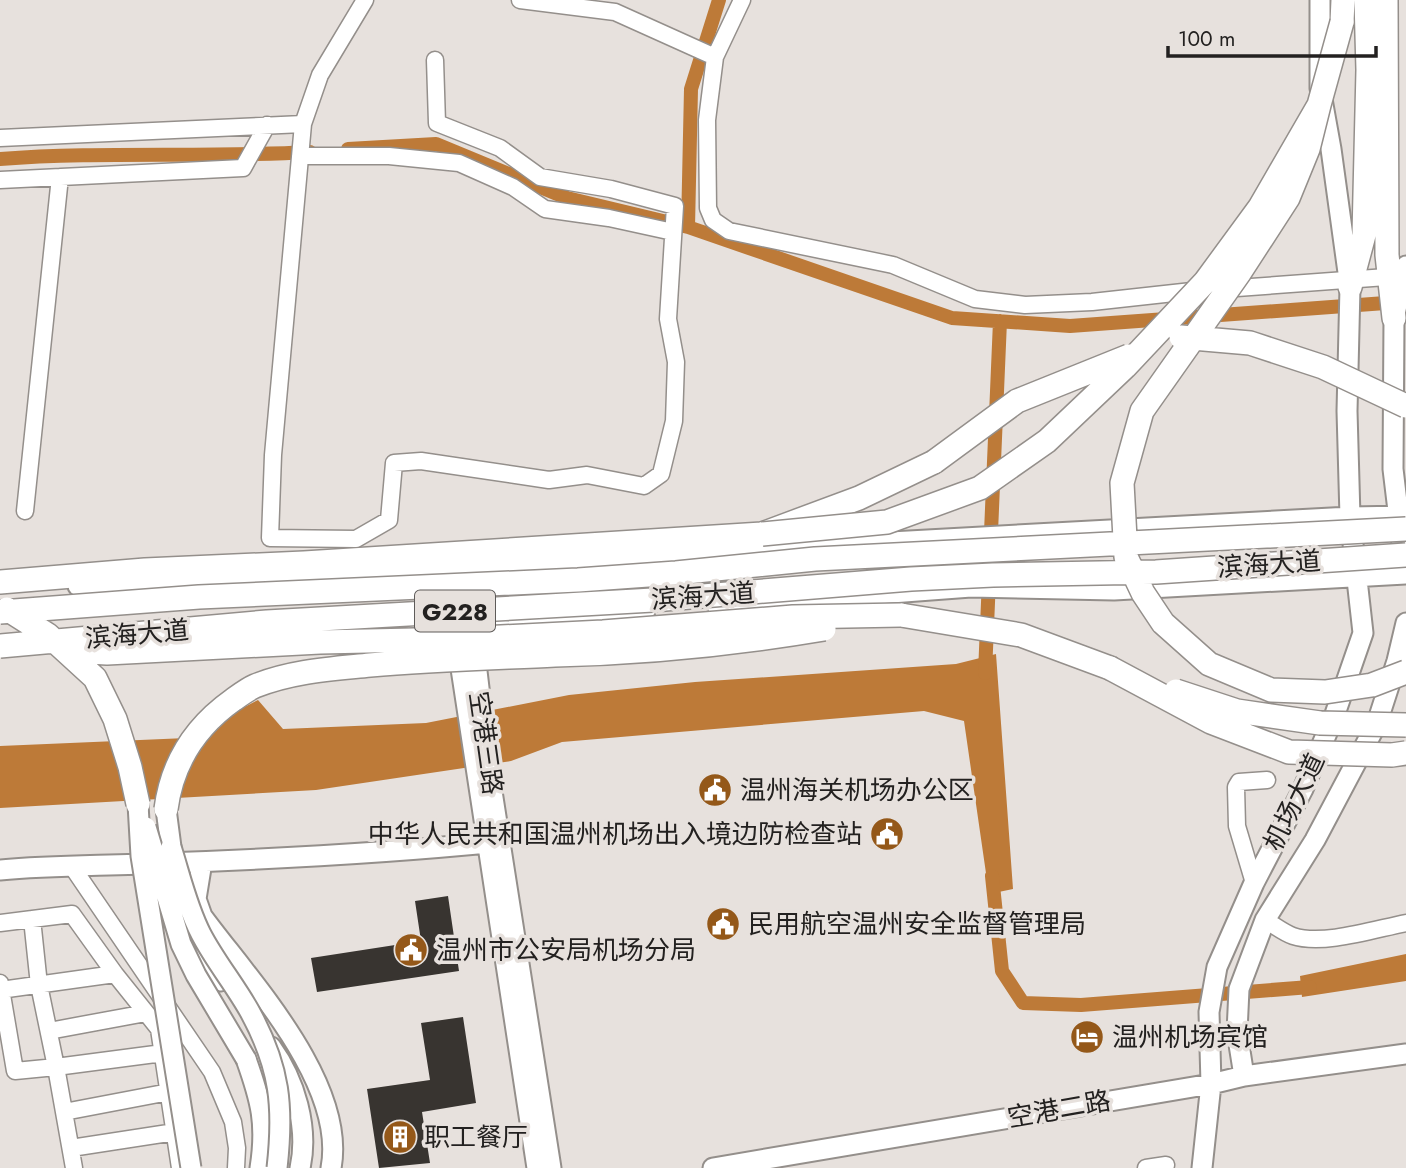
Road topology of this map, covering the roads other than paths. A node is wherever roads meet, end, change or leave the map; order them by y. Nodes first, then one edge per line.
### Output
1 (365, 0) edge
2 (520, 0) edge
3 (742, 0) edge
4 (1320, 0) edge
5 (1366, 0) edge
6 (1386, 0) edge
7 (1343, 11) edge
8 (715, 57) junction
9 (435, 60) dead end
10 (1319, 105) junction
11 (303, 124) junction
12 (267, 125) junction
13 (0, 138) edge
14 (300, 151) junction
15 (60, 177) junction
16 (0, 180) edge
17 (1376, 205) junction
18 (673, 227) junction
19 (1406, 266) edge
20 (1350, 300) junction
21 (1396, 301) edge
22 (1406, 406) edge
23 (25, 511) dead end
24 (1350, 517) junction
25 (1403, 521) edge
26 (762, 534) junction
27 (1406, 555) edge
28 (455, 567) junction
29 (1406, 575) edge
30 (1357, 577) junction
31 (0, 582) edge
32 (0, 590) edge
33 (0, 605) edge
34 (0, 612) edge
35 (901, 615) junction
36 (1406, 623) edge
37 (462, 625) junction
38 (1, 649) edge
39 (1110, 668) junction
40 (1406, 673) edge
41 (1406, 725) edge
42 (1406, 753) edge
43 (1267, 780) dead end
44 (138, 804) junction
45 (166, 809) joint
46 (493, 843) junction
47 (169, 855) junction
48 (202, 862) junction
49 (71, 865) junction
50 (0, 870) edge
51 (1254, 883) junction
52 (32, 919) junction
53 (1265, 920) junction
54 (0, 923) edge
55 (1406, 923) edge
56 (116, 974) junction
57 (40, 985) junction
58 (0, 988) edge
59 (146, 1013) junction
60 (49, 1031) junction
61 (163, 1052) junction
62 (1406, 1054) edge
63 (246, 1059) junction
64 (56, 1067) junction
65 (1244, 1076) junction
66 (1211, 1084) junction
67 (169, 1092) junction
68 (64, 1112) junction
69 (175, 1132) junction
70 (71, 1148) junction
71 (1166, 1165) dead end
72 (74, 1168) edge
73 (180, 1168) edge
74 (191, 1168) edge
75 (236, 1168) edge
76 (260, 1168) edge
77 (276, 1168) edge
78 (300, 1168) edge
79 (331, 1168) edge
80 (537, 1168) edge
81 (551, 1168) edge
82 (713, 1168) edge
83 (1146, 1168) edge
84 (1202, 1168) edge

1 - 11 street
2 - 8 street
3 - 8 street
4 - 20 main road, 机场大道
5 - 17 highway
6 - 17 highway
7 - 10 highway, bridge
8 - 21 street
9 - 18 street
10 - 26 highway, bridge
10 - 40 highway, bridge
11 - 12 street
11 - 14 street
12 - 13 street
12 - 15 street
14 - 18 street
14 - 18 street
15 - 16 street
15 - 23 street
17 - 20 highway
17 - 21 highway
19 - 21 main road
20 - 24 main road, 机场大道
21 - 25 main road
22 - 26 highway, bridge
24 - 25 main road
24 - 28 main road
24 - 30 main road, 机场大道
25 - 29 main road
25 - 34 highway, 滨海大道 / G228, bridge
26 - 31 highway
27 - 38 highway, 滨海大道 / G228, bridge
28 - 32 main road
28 - 37 main road, 空港三路
29 - 30 main road
30 - 37 main road
30 - 51 main road, 机场大道
33 - 44 highway, bridge
35 - 38 highway, bridge
35 - 39 highway
35 - 45 highway, bridge
36 - 53 main road, 机场大道
37 - 38 main road
37 - 46 main road, 空港三路
39 - 41 highway, bridge
39 - 42 highway, bridge
43 - 51 street
44 - 63 main road, bridge
44 - 74 main road, bridge
45 - 47 main road
46 - 48 main road
46 - 80 main road, 空港三路
46 - 81 main road, 空港三路
47 - 48 main road
47 - 49 main road
47 - 63 main road, bridge
47 - 77 main road, bridge
47 - 78 main road
48 - 79 main road
49 - 50 main road
49 - 75 street
51 - 66 main road, 机场大道
52 - 54 street
52 - 56 street
52 - 57 street
53 - 55 street
53 - 65 main road, 机场大道
56 - 57 street
56 - 59 street
57 - 58 street
57 - 60 street
58 - 64 street
59 - 60 street
59 - 61 street
60 - 64 street
61 - 64 street
61 - 67 street
62 - 65 main road, 空港二路
63 - 76 main road
64 - 68 street
65 - 66 main road, 空港二路
66 - 82 main road, 空港二路
66 - 84 main road, 机场大道
67 - 68 street
67 - 69 street
68 - 70 street
69 - 70 street
69 - 73 street
70 - 72 street
71 - 83 street

